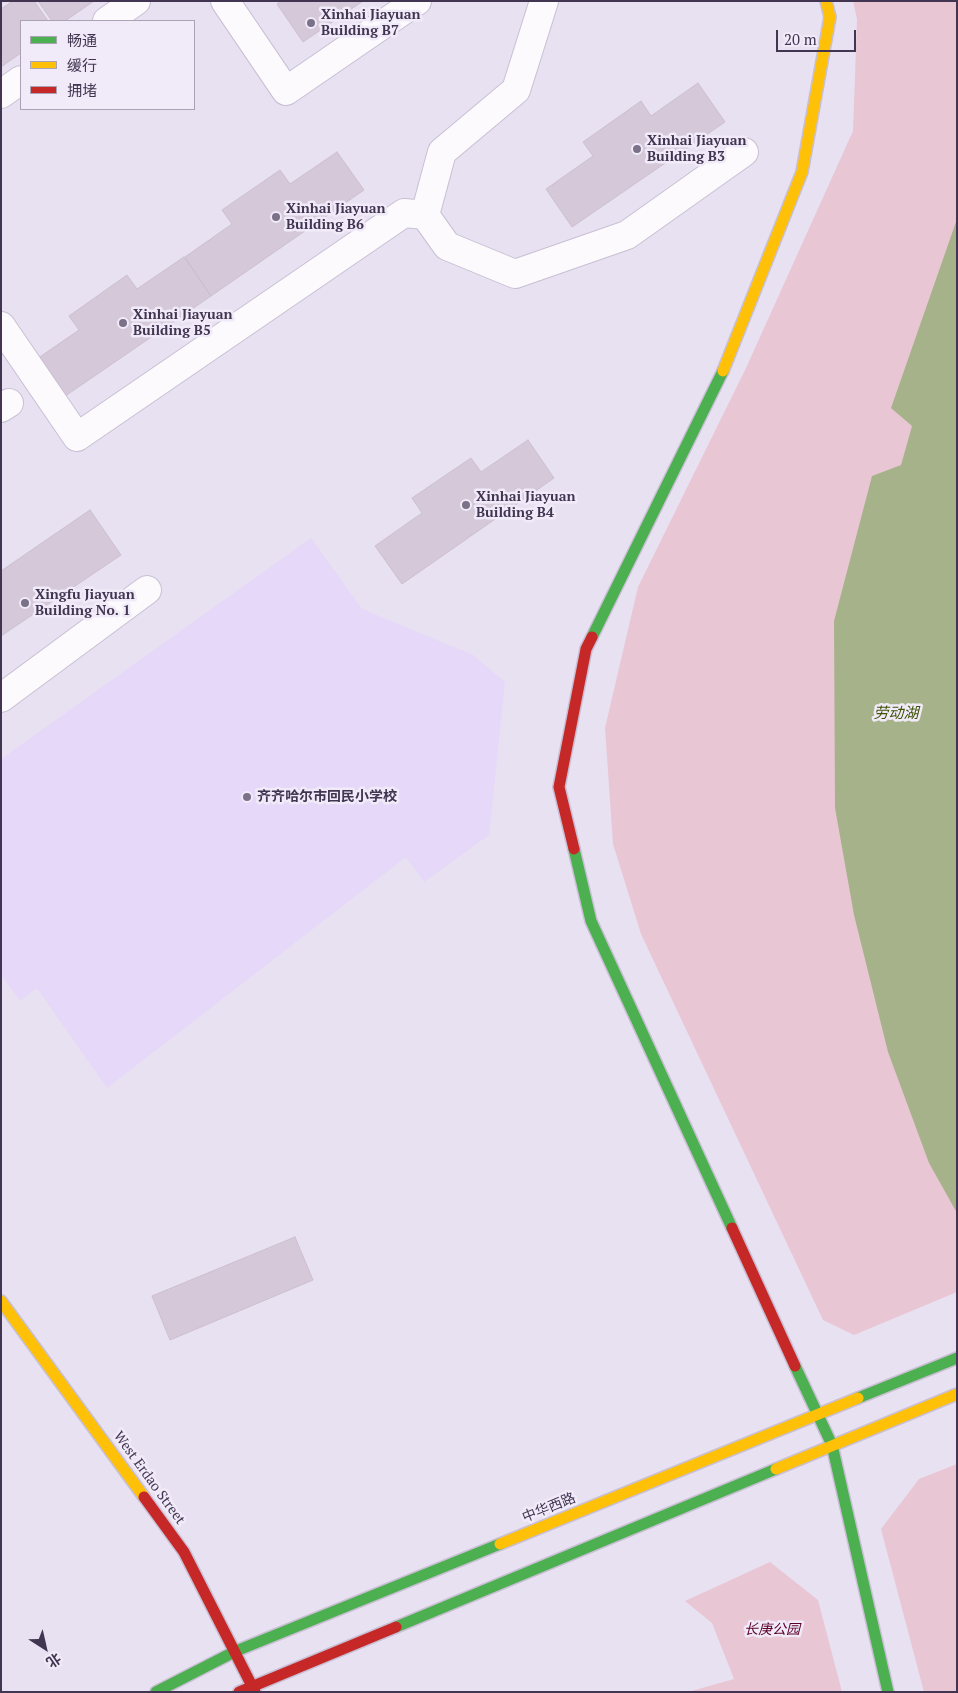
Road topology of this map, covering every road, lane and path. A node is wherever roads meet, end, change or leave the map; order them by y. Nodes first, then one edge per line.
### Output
1 (136, 1) edge
2 (225, 1) edge
3 (417, 1) edge
4 (544, 1) edge
5 (826, 1) edge
6 (108, 20) edge
7 (20, 81) edge
8 (1, 94) edge
9 (744, 152) dead end
10 (425, 215) junction
11 (1, 326) edge
12 (147, 590) dead end
13 (1, 698) edge
14 (1, 1301) edge
15 (957, 1358) edge
16 (957, 1394) edge
17 (819, 1414) junction
18 (832, 1446) junction
19 (236, 1651) junction
20 (253, 1689) edge
21 (156, 1692) edge
22 (238, 1692) edge
23 (888, 1692) edge

1 - 6 street
2 - 3 street
4 - 10 street
5 - 17 main road
7 - 8 street
9 - 10 street
10 - 11 street
12 - 13 street
14 - 19 main road, West Erdao Street
15 - 17 main road, 中华西路
16 - 18 main road
17 - 18 main road
17 - 19 main road, 中华西路
18 - 20 main road
18 - 23 main road
19 - 20 main road, West Erdao Street
19 - 21 main road, 中华西路
20 - 22 main road

